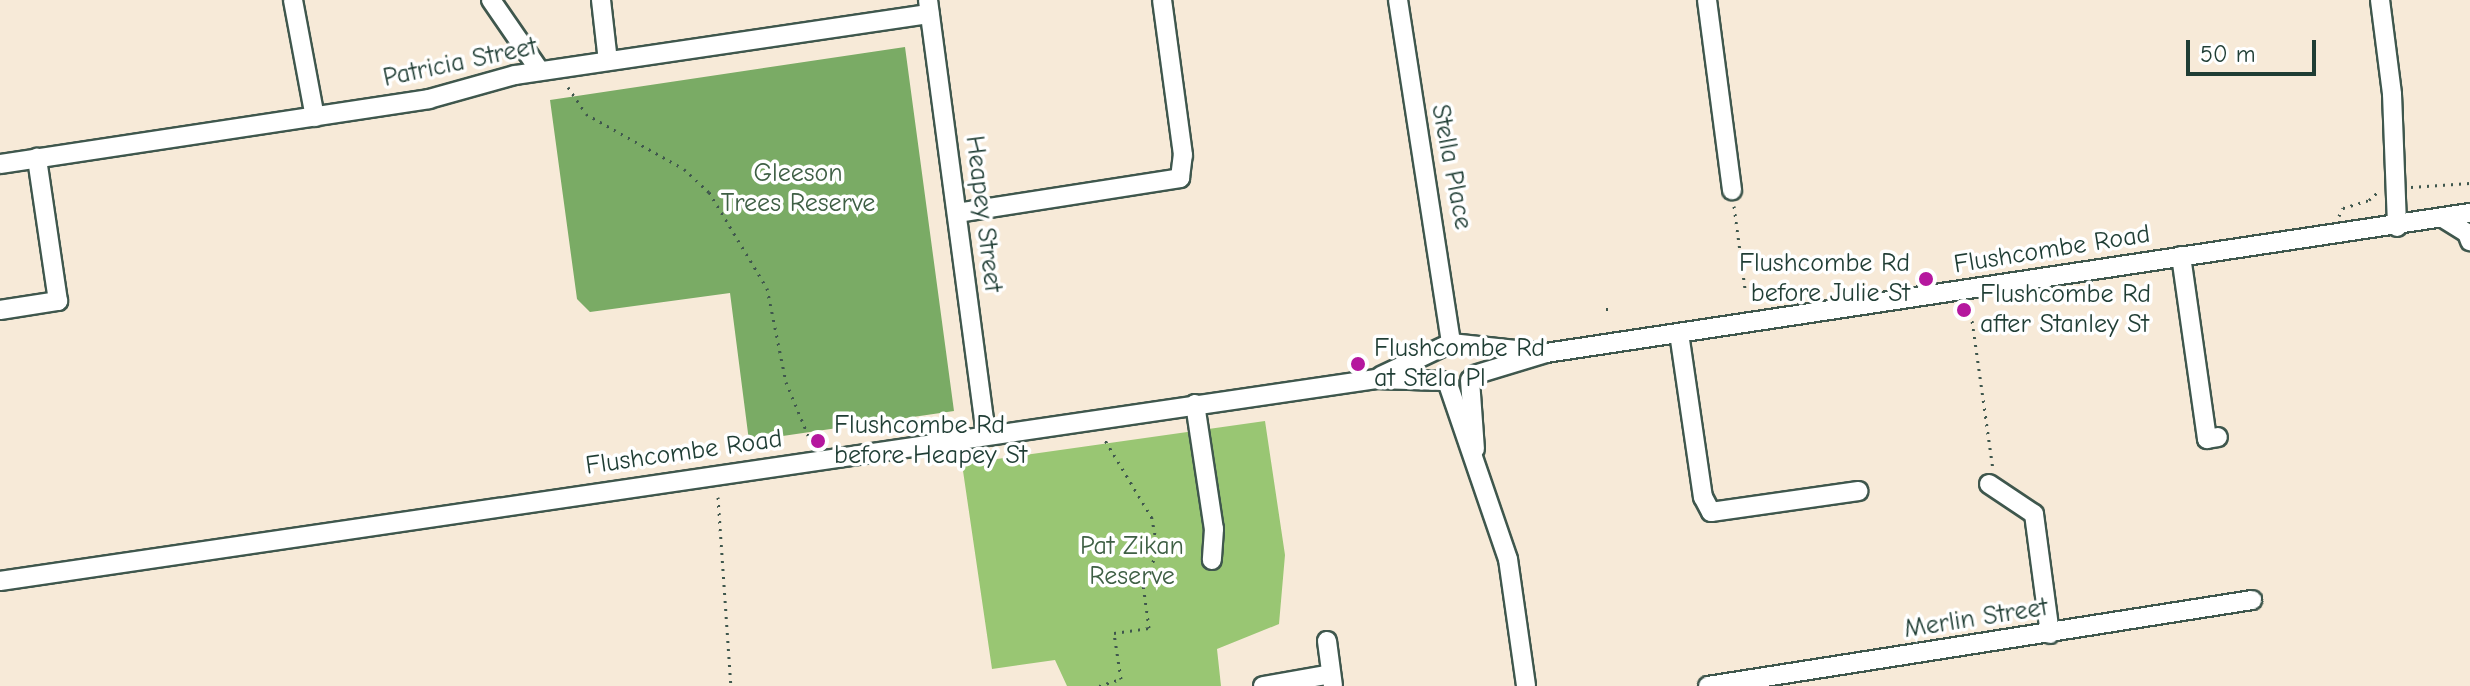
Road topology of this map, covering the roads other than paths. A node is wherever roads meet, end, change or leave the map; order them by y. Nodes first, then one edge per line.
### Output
1 (293, 0) edge
2 (491, 0) edge
3 (601, 0) edge
4 (1162, 0) edge
5 (1398, 0) edge
6 (1707, 0) edge
7 (2380, 0) edge
8 (929, 7) edge
9 (608, 61) junction
10 (540, 71) junction
11 (315, 117) junction
12 (37, 158) junction
13 (0, 164) edge
14 (1732, 190) road end
15 (957, 213) junction
16 (2470, 213) edge
17 (2443, 218) junction
18 (2397, 227) junction
19 (2470, 241) edge
20 (2181, 256) junction
21 (0, 310) edge
22 (1679, 333) junction
23 (1453, 346) junction
24 (1546, 353) junction
25 (1472, 377) junction
26 (1376, 379) junction
27 (1445, 383) junction
28 (1195, 404) junction
29 (986, 435) junction
30 (2218, 437) dead end
31 (1475, 464) junction
32 (1989, 484) road end
33 (1859, 491) dead end
34 (1212, 560) dead end
35 (0, 581) edge
36 (2252, 600) dead end
37 (2050, 634) junction
38 (1327, 641) dead end
39 (1332, 680) edge
40 (1263, 686) edge
41 (1526, 686) edge
42 (1708, 686) edge

1 - 11 street
2 - 10 street
3 - 9 street
4 - 15 street
5 - 23 street, Stella Place
6 - 14 street
7 - 18 street
8 - 9 street, Patricia Street
8 - 15 street, Heapey Street
9 - 10 street, Patricia Street
10 - 11 street, Patricia Street
11 - 12 street, Patricia Street
12 - 13 street, Patricia Street
12 - 21 street
15 - 29 street, Heapey Street
16 - 17 street, Flushcombe Road
17 - 18 street, Flushcombe Road
17 - 19 street
18 - 20 street, Flushcombe Road
20 - 22 street, Flushcombe Road
20 - 30 street
22 - 24 street, Flushcombe Road
22 - 33 street
23 - 24 street, Flushcombe Road
23 - 25 street
23 - 26 street, Flushcombe Road
23 - 27 street
24 - 25 street, Flushcombe Road
25 - 27 street, Flushcombe Road
25 - 31 street
26 - 27 street, Flushcombe Road
26 - 28 street, Flushcombe Road
27 - 31 street
28 - 29 street, Flushcombe Road
28 - 34 street
29 - 35 street, Flushcombe Road
31 - 41 street
32 - 37 street
36 - 37 street, Merlin Street
37 - 42 street, Merlin Street
38 - 39 street
39 - 40 street

